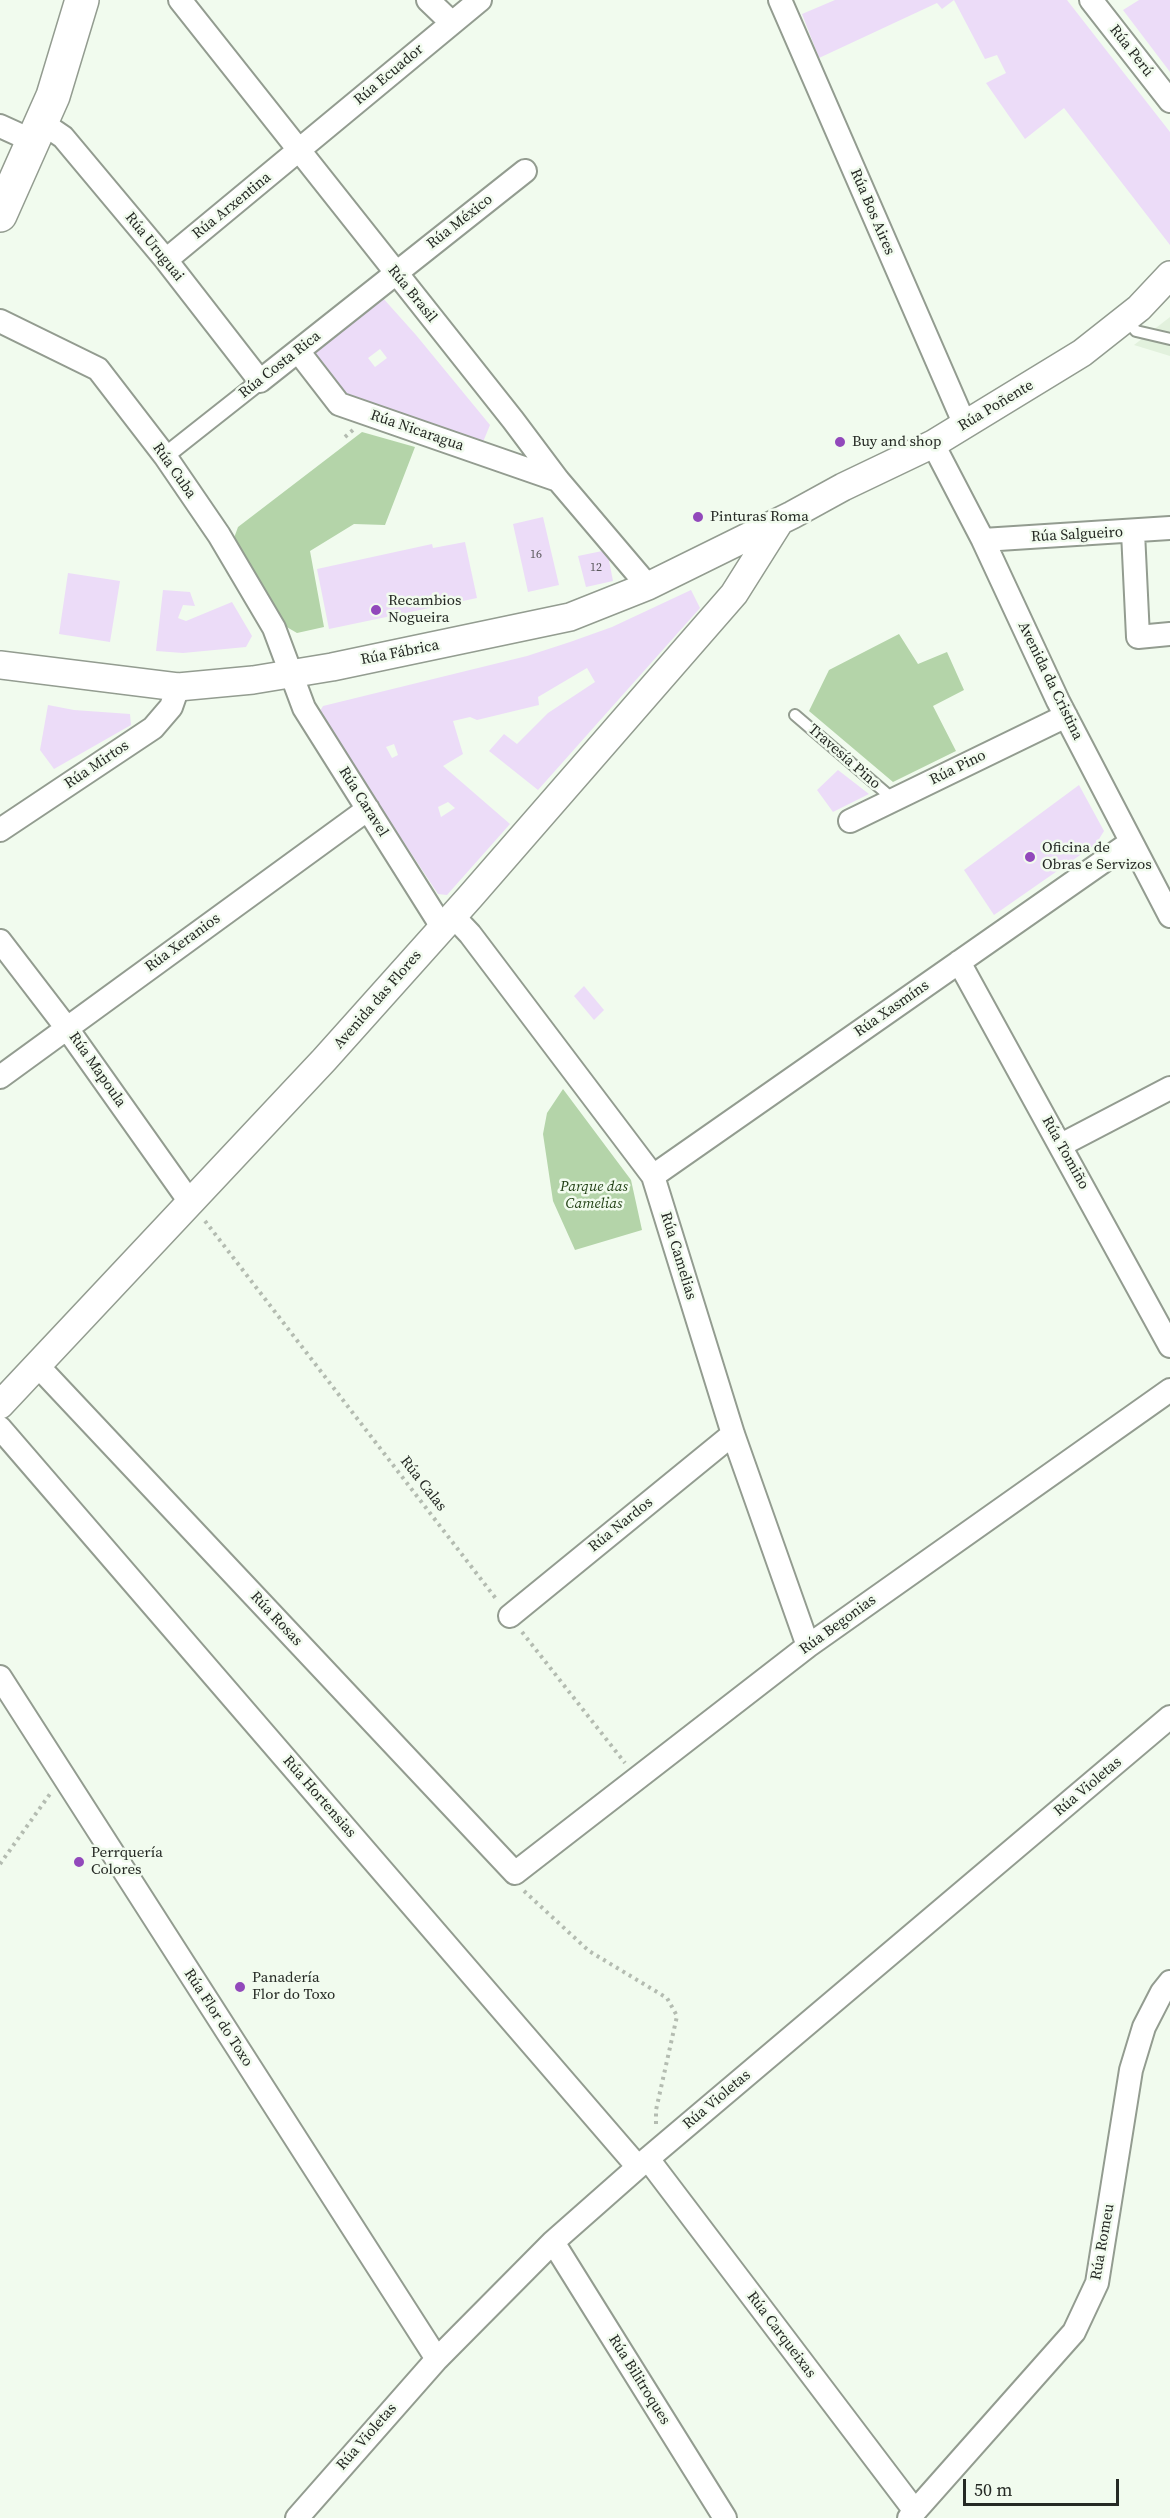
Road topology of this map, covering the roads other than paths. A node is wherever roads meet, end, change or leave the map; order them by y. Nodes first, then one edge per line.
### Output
1 (82, 0) edge
2 (180, 0) edge
3 (428, 0) edge
4 (480, 0) edge
5 (1091, 0) edge
6 (785, 2) edge
7 (452, 23) junction
8 (1170, 101) edge
9 (0, 126) edge
10 (37, 132) junction
11 (298, 151) junction
12 (525, 171) dead end
13 (0, 215) edge
14 (166, 260) junction
15 (395, 273) junction
16 (1170, 275) edge
17 (1170, 291) edge
18 (1132, 314) junction
19 (0, 321) edge
20 (1170, 339) edge
21 (298, 351) junction
22 (260, 381) junction
23 (965, 425) junction
24 (933, 444) junction
25 (165, 456) junction
26 (558, 480) junction
27 (780, 521) junction
28 (1170, 528) edge
29 (1133, 532) junction
30 (983, 540) junction
31 (717, 551) junction
32 (742, 583) junction
33 (648, 586) junction
34 (1170, 634) edge
35 (0, 665) edge
36 (293, 674) junction
37 (178, 687) junction
38 (795, 715) dead end
39 (1066, 716) junction
40 (893, 799) junction
41 (368, 809) junction
42 (850, 821) dead end
43 (0, 830) edge
44 (1131, 842) junction
45 (1170, 916) edge
46 (447, 921) junction
47 (0, 941) edge
48 (959, 962) junction
49 (66, 1028) junction
50 (0, 1077) edge
51 (1170, 1088) edge
52 (1061, 1144) junction
53 (653, 1176) junction
54 (190, 1202) junction
55 (1170, 1346) edge
56 (37, 1365) junction
57 (1170, 1390) edge
58 (0, 1404) edge
59 (0, 1428) edge
60 (733, 1434) junction
61 (510, 1616) road end
62 (808, 1646) junction
63 (0, 1677) edge
64 (1170, 1717) edge
65 (515, 1873) joint
66 (1170, 1982) edge
67 (647, 2159) junction
68 (554, 2242) junction
69 (437, 2359) junction
70 (912, 2515) edge
71 (297, 2518) edge
72 (725, 2518) edge

1 - 10 main road
2 - 11 street, Rúa Brasil
3 - 7 street
4 - 7 street, Rúa Ecuador
5 - 8 street, Rúa Perú
6 - 23 street, Rúa Bos Aires
7 - 11 street, Rúa Ecuador
9 - 10 street, Rúa Uruguai
10 - 13 main road
10 - 14 street, Rúa Uruguai
11 - 14 street, Rúa Arxentina
11 - 15 street, Rúa Brasil
12 - 15 street, Rúa México
14 - 22 street, Rúa Uruguai
15 - 21 street, Rúa Costa Rica
15 - 26 street, Rúa Brasil
16 - 18 street, Rúa Poñente
17 - 18 street, Rúa Poñente
18 - 20 lane
18 - 23 street, Rúa Poñente
19 - 25 street, Rúa Cuba
21 - 22 street, Rúa Costa Rica
21 - 26 street, Rúa Nicaragua
22 - 25 street, Rúa Costa Rica
23 - 24 street, Rúa Poñente
24 - 27 street, Rúa Poñente
24 - 30 street, Avenida da Cristina
25 - 36 street, Rúa Cuba
26 - 33 street, Rúa Brasil
27 - 31 street, Rúa Fábrica
27 - 32 street, Avenida das Flores
28 - 29 street, Rúa Salgueiro
29 - 30 street, Rúa Salgueiro
29 - 34 street
30 - 39 street, Avenida da Cristina
31 - 32 street
31 - 33 street, Rúa Fábrica
32 - 46 street, Avenida das Flores
33 - 36 street, Rúa Fábrica
35 - 37 street, Rúa Fábrica
36 - 37 street, Rúa Fábrica
36 - 41 street, Rúa Caravel
37 - 43 street, Rúa Mirtos
38 - 40 lane, Travesía Pino
39 - 40 street, Rúa Pino
39 - 44 street, Avenida da Cristina
40 - 42 street, Rúa Pino
41 - 46 street, Rúa Caravel
41 - 49 street, Rúa Xeranios
44 - 45 street, Avenida da Cristina
44 - 48 street, Rúa Xasmíns
46 - 53 street, Rúa Camelias
46 - 54 street, Avenida das Flores
47 - 49 street, Rúa Mapoula
48 - 52 street, Rúa Tomiño
48 - 53 street, Rúa Xasmíns
49 - 50 street, Rúa Xeranios
49 - 54 street, Rúa Mapoula
51 - 52 street
52 - 55 street, Rúa Tomiño
53 - 60 street, Rúa Camelias
54 - 56 street, Avenida das Flores
56 - 58 street, Avenida das Flores
56 - 65 street, Rúa Rosas
57 - 62 street, Rúa Begonias
59 - 67 street, Rúa Hortensias
60 - 61 street, Rúa Nardos
60 - 62 street, Rúa Camelias
62 - 65 street, Rúa Begonias
63 - 69 street, Rúa Flor do Toxo
64 - 67 street, Rúa Violetas
66 - 70 street, Rúa Romeu
67 - 68 street, Rúa Violetas
67 - 70 street, Rúa Carqueixas
68 - 69 street, Rúa Violetas
68 - 72 street, Rúa Bilitroques
69 - 71 street, Rúa Violetas

